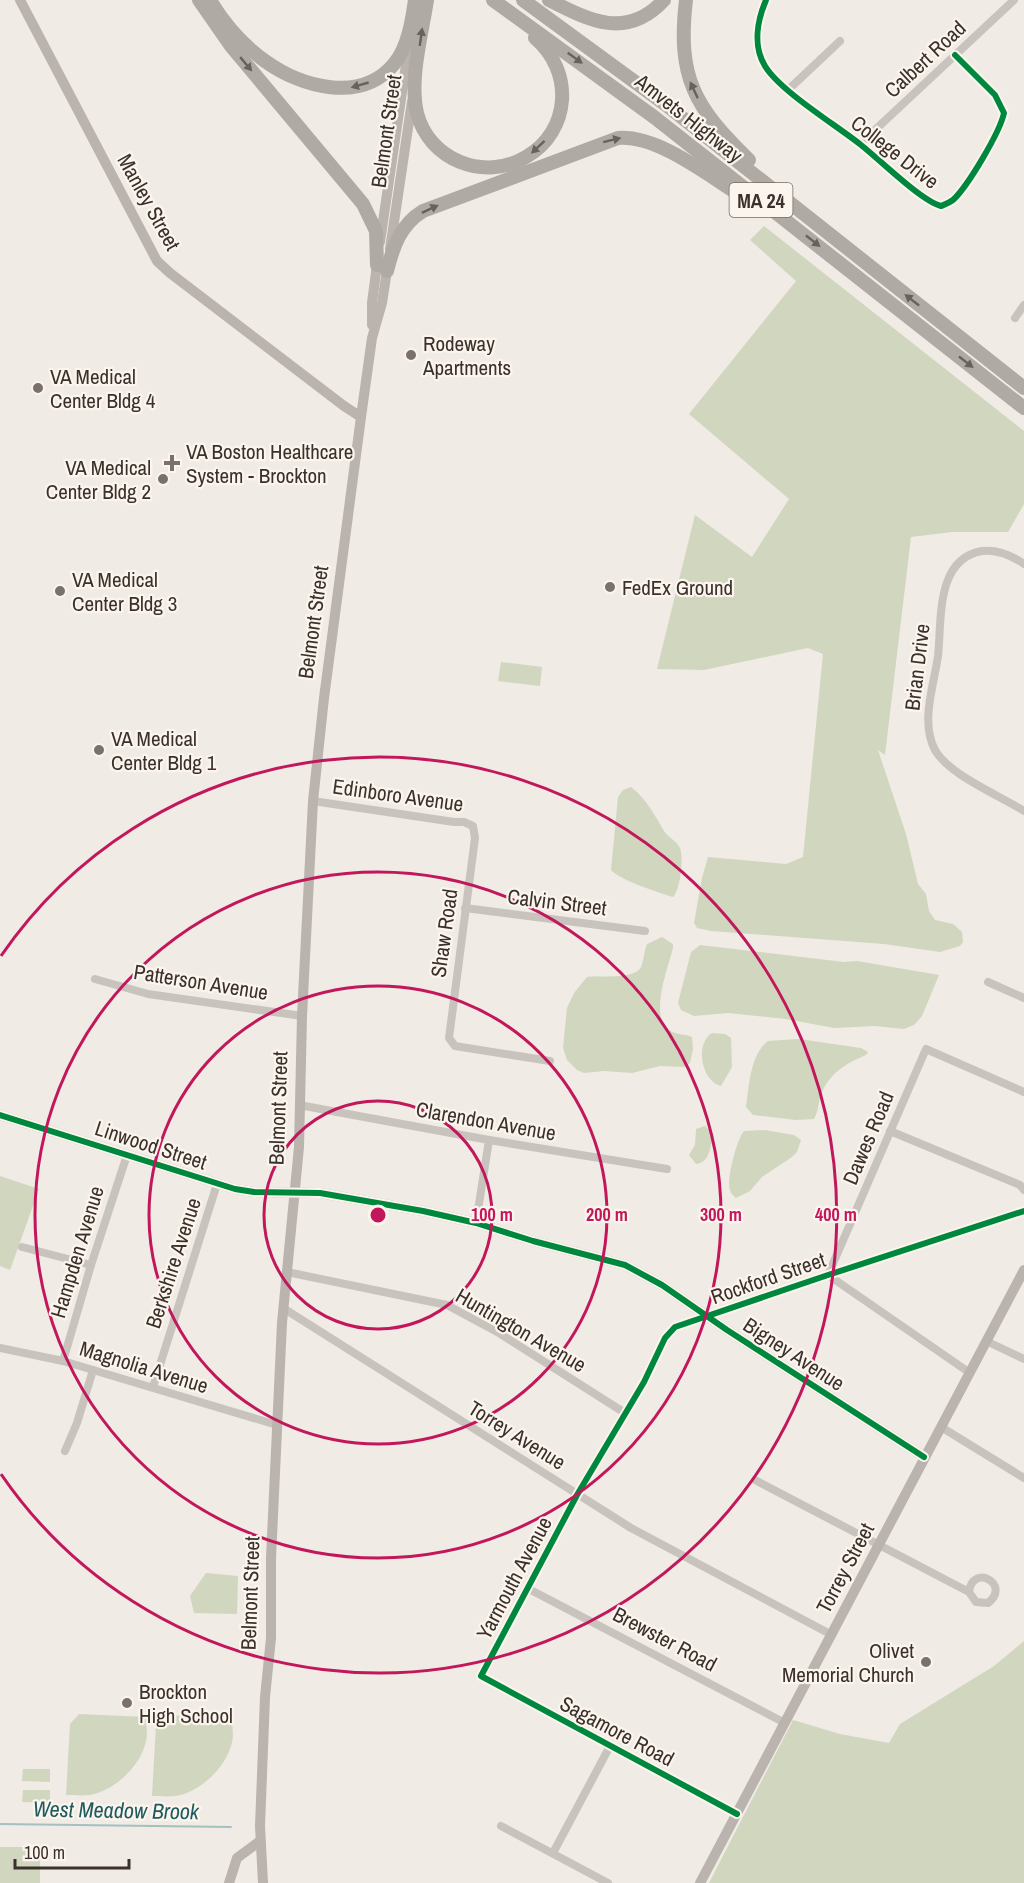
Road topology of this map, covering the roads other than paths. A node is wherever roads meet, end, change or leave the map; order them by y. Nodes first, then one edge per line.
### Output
1 (20, 0) edge
2 (199, 0) edge
3 (210, 0) edge
4 (427, 0) edge
5 (492, 0) edge
6 (523, 0) edge
7 (549, 0) edge
8 (664, 0) edge
9 (686, 0) edge
10 (766, 0) edge
11 (1014, 0) edge
12 (415, 4) edge
13 (840, 41) dead end
14 (955, 55) junction
15 (416, 74) junction
16 (788, 90) junction
17 (860, 144) junction
18 (802, 211) junction
19 (792, 225) junction
20 (382, 268) junction
21 (1024, 305) edge
22 (1015, 318) dead end
23 (1024, 388) edge
24 (1024, 408) edge
25 (361, 417) junction
26 (1024, 564) edge
27 (313, 801) junction
28 (1024, 812) edge
29 (475, 828) joint
30 (465, 908) junction
31 (645, 932) dead end
32 (95, 979) dead end
33 (988, 982) dead end
34 (1024, 998) edge
35 (302, 1016) junction
36 (550, 1061) dead end
37 (1024, 1092) edge
38 (299, 1105) junction
39 (0, 1115) edge
40 (891, 1131) junction
41 (489, 1140) junction
42 (127, 1155) junction
43 (667, 1170) dead end
44 (217, 1184) junction
45 (1024, 1190) edge
46 (295, 1194) junction
47 (1024, 1211) edge
48 (476, 1223) junction
49 (22, 1247) dead end
50 (91, 1265) junction
51 (1024, 1270) edge
52 (287, 1272) junction
53 (828, 1275) junction
54 (283, 1308) junction
55 (708, 1317) junction
56 (986, 1341) junction
57 (0, 1348) edge
58 (1024, 1359) edge
59 (63, 1361) junction
60 (93, 1370) junction
61 (970, 1373) junction
62 (153, 1387) junction
63 (625, 1413) junction
64 (277, 1425) junction
65 (941, 1427) junction
66 (65, 1451) dead end
67 (924, 1457) junction
68 (1024, 1478) edge
69 (755, 1480) dead end
70 (577, 1495) junction
71 (880, 1545) junction
72 (527, 1588) junction
73 (969, 1592) dead end
74 (832, 1635) junction
75 (481, 1676) joint
76 (785, 1723) junction
77 (610, 1746) junction
78 (737, 1814) junction
79 (501, 1826) dead end
80 (260, 1841) junction
81 (553, 1853) junction
82 (229, 1883) edge
83 (263, 1883) edge
84 (608, 1883) edge
85 (700, 1883) edge

1 - 25 main road, Manley Street
2 -> 20 highway
12 -> 3 highway
15 -> 4 highway, Belmont Street
5 -> 15 highway
5 -> 19 highway, Amvets Highway / MA 24
6 - 18 highway, Amvets Highway / MA 24
7 - 8 highway
18 -> 9 highway
10 - 16 street, College Drive
11 - 14 street, Calbert Road
12 - 20 main road, Belmont Street
13 - 16 street
14 - 17 street, Calbert Road
14 - 17 street, College Drive
15 - 20 main road, Belmont Street
16 - 17 street, College Drive
23 -> 18 highway, Amvets Highway / MA 24
20 -> 19 highway
19 -> 24 highway, Amvets Highway / MA 24
20 - 25 main road, Belmont Street
21 - 22 street
25 - 27 main road, Belmont Street
26 - 28 street, Brian Drive
27 - 29 street, Edinboro Avenue
27 - 35 main road, Belmont Street
29 - 30 street, Shaw Road
30 - 31 street, Calvin Street
30 - 36 street, Shaw Road
32 - 35 street, Patterson Avenue
33 - 34 street
35 - 38 main road, Belmont Street
37 - 40 street, Dawes Road
38 - 41 street, Clarendon Avenue
38 - 46 main road, Belmont Street
39 - 42 main road, Linwood Street
40 - 45 street
40 - 53 street, Dawes Road
41 - 43 street, Clarendon Avenue
41 - 48 street
42 - 44 main road, Linwood Street
42 - 50 street, Hampden Avenue
44 - 46 main road, Linwood Street
44 - 62 street, Berkshire Avenue
46 - 48 main road, Linwood Street
46 - 52 main road, Belmont Street
47 - 53 street, Rockford Street
48 - 55 main road, Bigney Avenue
49 - 50 street
50 - 59 street, Hampden Avenue
51 - 56 main road, Torrey Street
52 - 54 main road, Belmont Street
52 - 63 street, Huntington Avenue
53 - 55 street, Rockford Street
53 - 61 street
54 - 64 main road, Belmont Street
54 - 70 street, Torrey Avenue
55 - 63 street, Rockford Street
55 - 67 main road, Bigney Avenue
56 - 58 street
56 - 61 main road, Torrey Street
57 - 59 street, Magnolia Avenue
59 - 60 street, Magnolia Avenue
60 - 62 street, Magnolia Avenue
60 - 66 street
61 - 65 main road, Torrey Street
62 - 64 street, Magnolia Avenue
63 - 70 street, Rockford Street
64 - 80 main road, Belmont Street
65 - 67 main road, Torrey Street
65 - 68 street
67 - 71 main road, Torrey Street
69 - 71 street
70 - 72 street, Yarmouth Avenue
70 - 74 street, Torrey Avenue
71 - 73 street
71 - 74 main road, Torrey Street
72 - 75 street, Yarmouth Avenue
72 - 76 street, Brewster Road
74 - 76 main road, Torrey Street
75 - 77 street, Sagamore Road
76 - 78 main road, Torrey Street
77 - 78 street, Sagamore Road
77 - 81 street
78 - 85 main road, Torrey Street
79 - 81 street
80 - 82 main road
80 - 83 main road, Belmont Street
81 - 84 street

